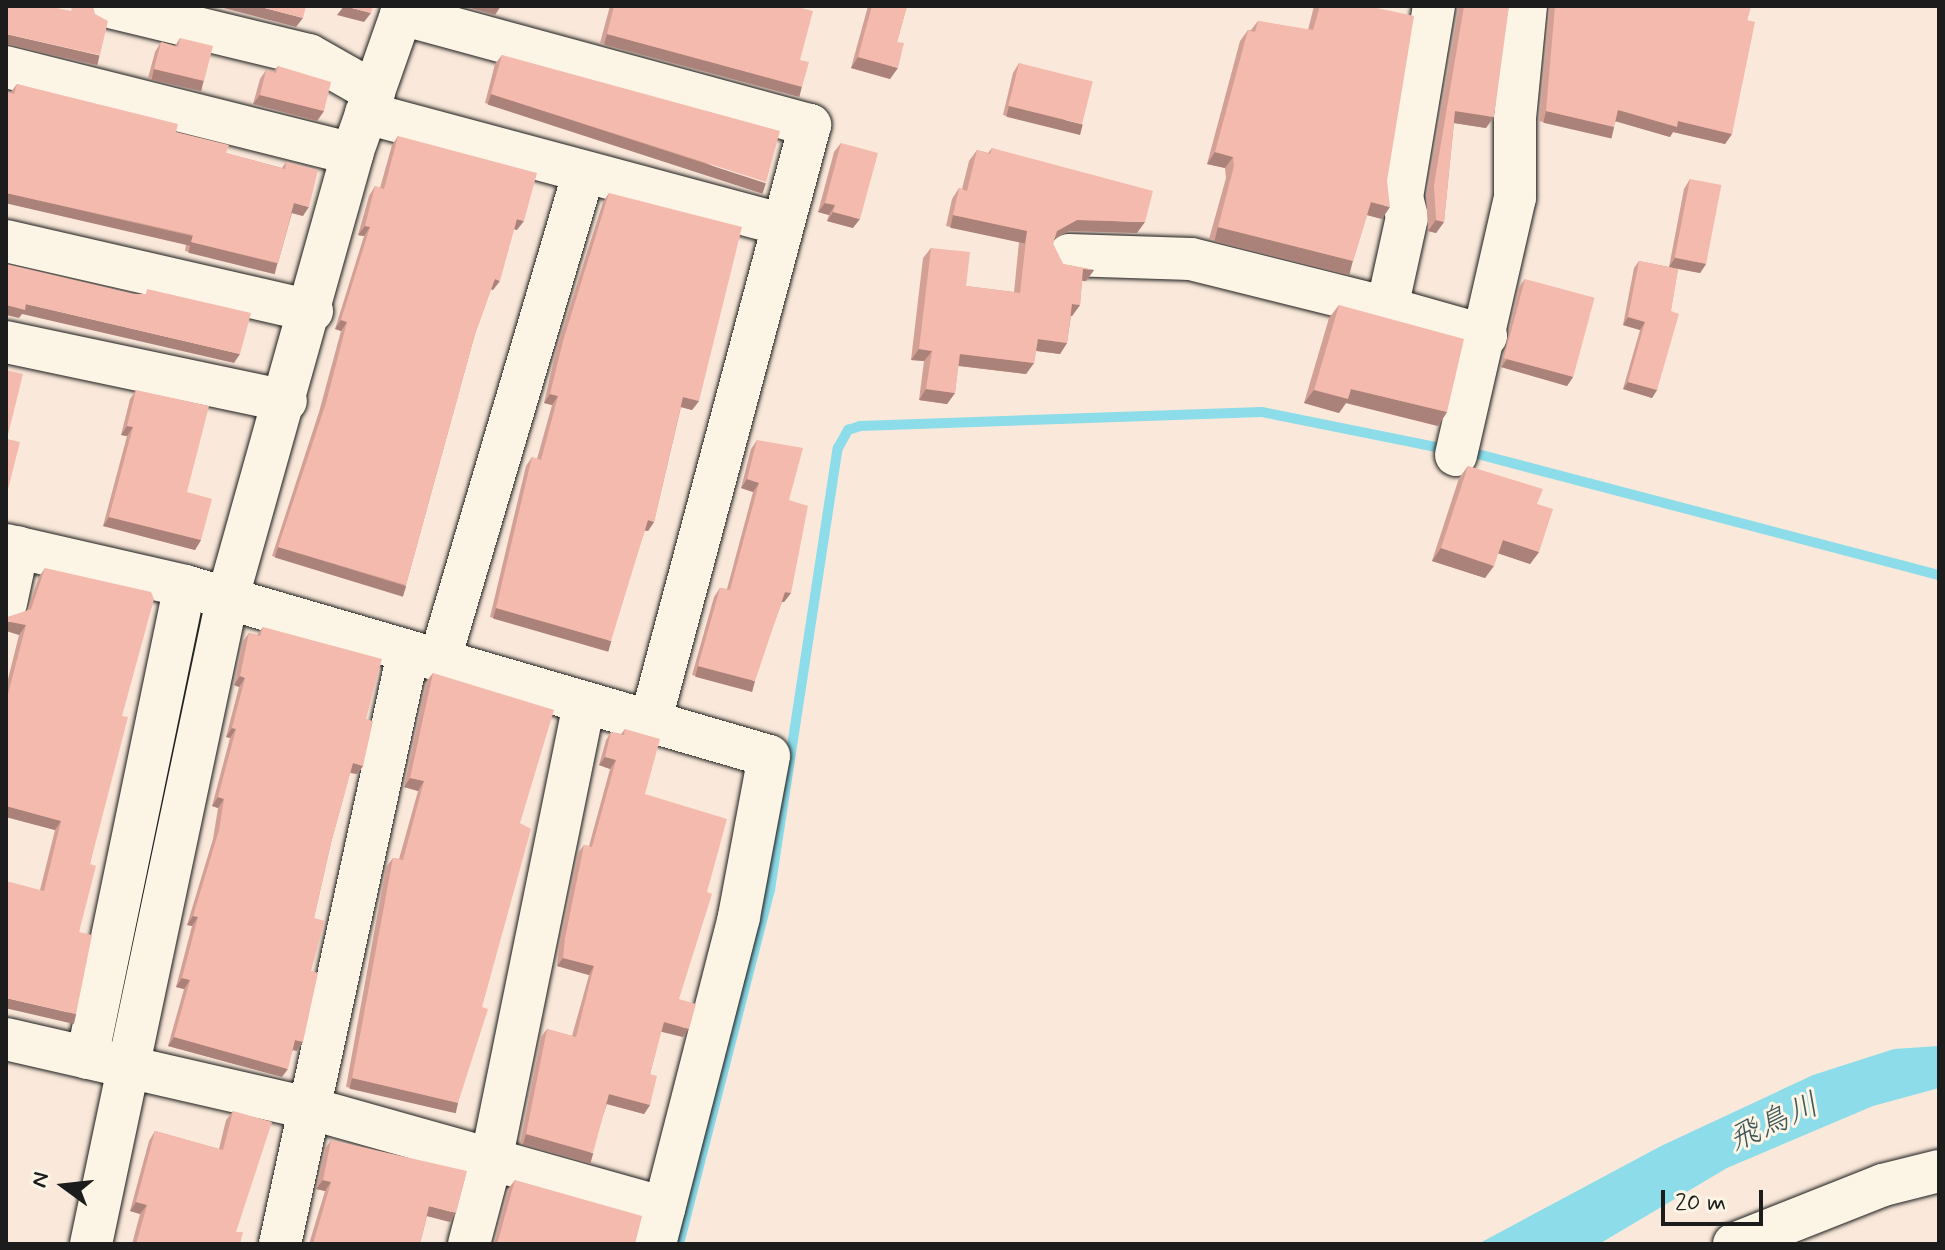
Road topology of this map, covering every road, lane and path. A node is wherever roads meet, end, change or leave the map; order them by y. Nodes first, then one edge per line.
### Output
1 (106, 6) edge
2 (1434, 6) edge
3 (1526, 6) edge
4 (403, 10) edge
5 (6, 67) edge
6 (370, 102) junction
7 (352, 154) junction
8 (584, 172) junction
9 (781, 224) junction
10 (6, 241) edge
11 (1069, 255) dead end
12 (1387, 308) junction
13 (312, 311) junction
14 (1486, 336) junction
15 (6, 342) edge
16 (286, 401) junction
17 (1456, 455) dead end
18 (12, 546) edge
19 (185, 586) junction
20 (227, 600) junction
21 (6, 603) edge
22 (424, 658) junction
23 (584, 703) junction
24 (650, 723) junction
25 (6, 1039) edge
26 (87, 1058) junction
27 (128, 1068) junction
28 (312, 1109) junction
29 (491, 1161) junction
30 (1939, 1171) edge
31 (660, 1226) edge
32 (91, 1244) edge
33 (280, 1244) edge
34 (469, 1244) edge
35 (1734, 1244) edge

1 - 6 street
2 - 12 street
3 - 14 street
4 - 6 street
4 - 9 street
5 - 7 street
6 - 7 street
6 - 8 street
7 - 13 street
8 - 9 street
8 - 22 street
9 - 24 street
10 - 13 street
11 - 12 street
12 - 14 street
13 - 16 street
14 - 17 street
15 - 16 street
16 - 20 street
18 - 19 street
18 - 21 street
19 - 20 street
19 - 26 street
20 - 22 street
20 - 27 street
22 - 23 street
22 - 28 street
23 - 24 street
23 - 29 street
24 - 31 street
25 - 26 street
26 - 27 street
27 - 28 street
27 - 32 street
28 - 29 street
28 - 33 street
29 - 31 street
29 - 34 street
30 - 35 street

